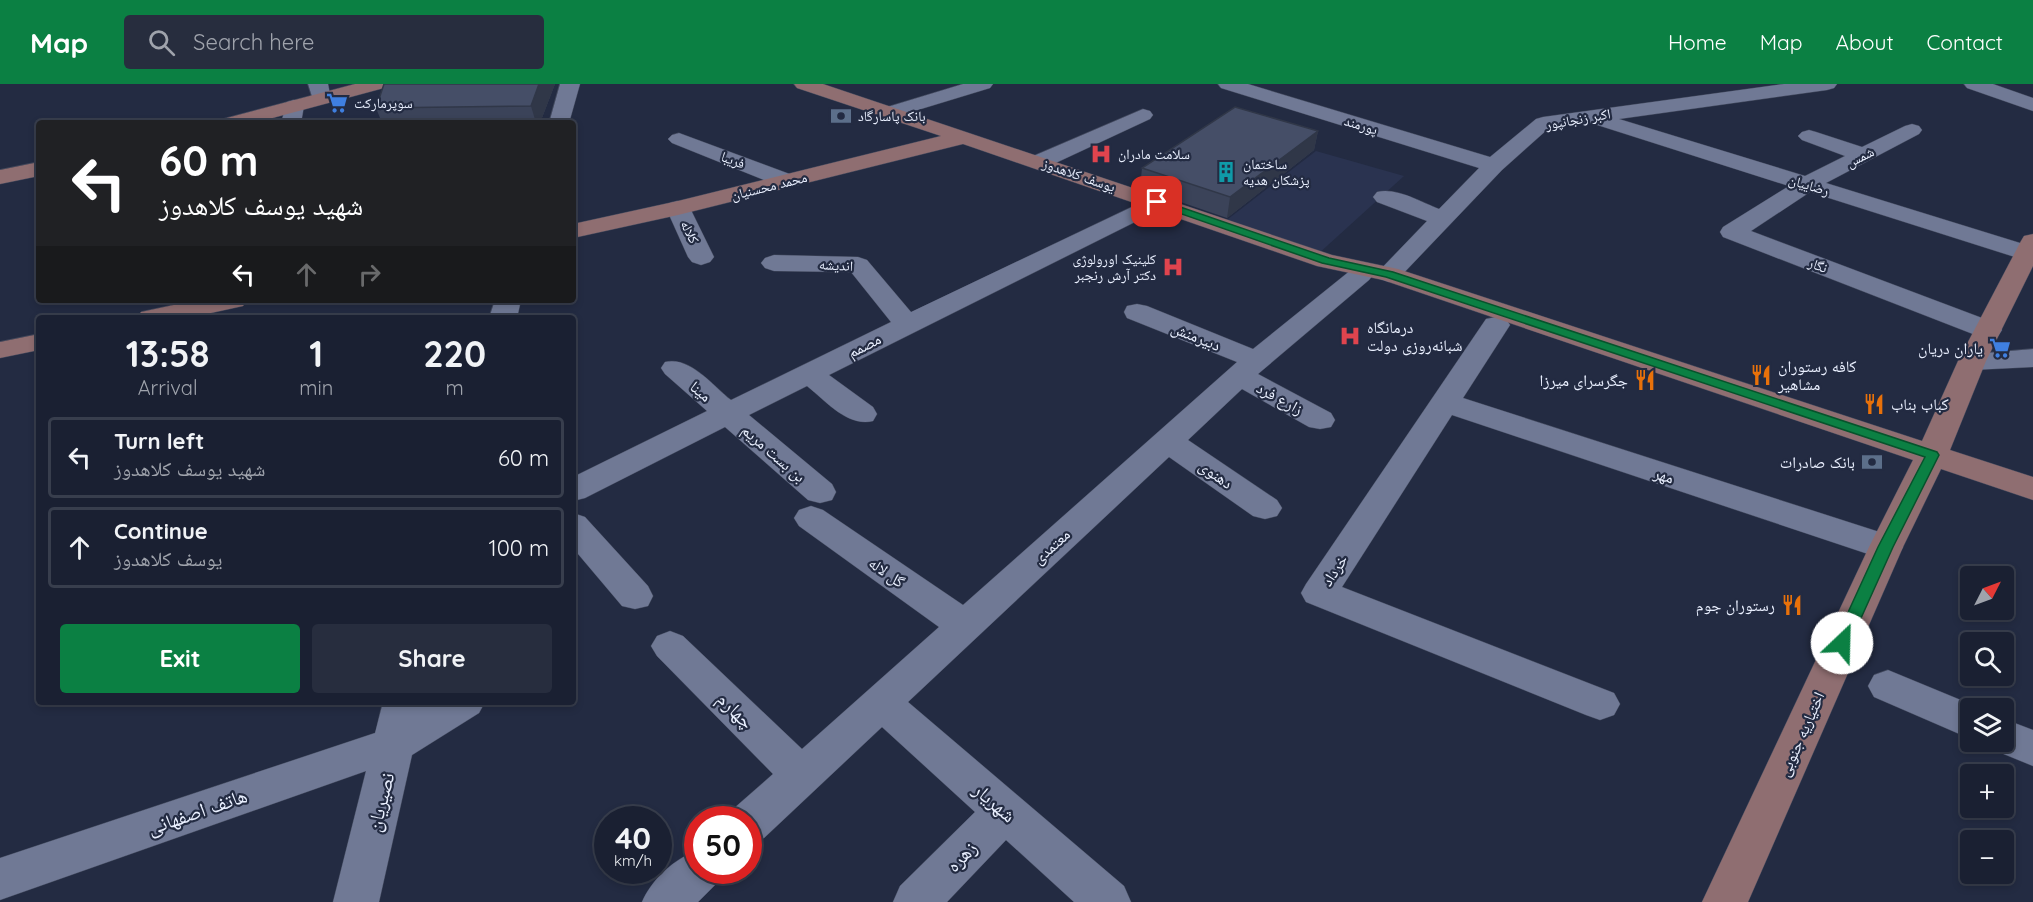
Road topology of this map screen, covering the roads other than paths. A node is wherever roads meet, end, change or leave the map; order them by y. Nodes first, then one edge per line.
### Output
1 (377, 84) edge
2 (570, 84) edge
3 (804, 84) edge
4 (983, 84) edge
5 (1228, 84) edge
6 (1827, 84) edge
7 (1974, 84) edge
8 (1761, 88) edge
9 (1657, 89) dead end
10 (319, 92) edge
11 (1684, 104) junction
12 (2033, 105) edge
13 (891, 112) junction
14 (292, 115) edge
15 (1143, 115) dead end
16 (1591, 116) junction
17 (253, 120) edge
18 (560, 120) edge
19 (1912, 130) dead end
20 (1809, 136) dead end
21 (964, 137) junction
22 (679, 139) dead end
23 (1864, 155) junction
24 (1039, 162) junction
25 (1494, 165) junction
26 (36, 170) edge
27 (0, 177) edge
28 (787, 181) junction
29 (1807, 184) junction
30 (1384, 197) dead end
31 (1157, 202) junction
32 (678, 208) junction
33 (1442, 218) junction
34 (576, 230) edge
35 (2030, 247) edge
36 (701, 257) dead end
37 (774, 263) dead end
38 (1374, 275) junction
39 (220, 303) edge
40 (1137, 312) dead end
41 (165, 315) edge
42 (906, 323) junction
43 (1496, 325) junction
44 (1988, 330) junction
45 (36, 343) edge
46 (0, 350) edge
47 (2033, 358) edge
48 (1972, 362) junction
49 (1247, 368) junction
50 (675, 369) dead end
51 (808, 373) junction
52 (1443, 402) junction
53 (728, 413) junction
54 (862, 414) dead end
55 (1320, 420) dead end
56 (1168, 441) junction
57 (1928, 462) junction
58 (576, 489) edge
59 (2033, 489) edge
60 (815, 505) joint
61 (2033, 505) edge
62 (1265, 508) dead end
63 (576, 528) edge
64 (1886, 547) junction
65 (635, 596) dead end
66 (964, 625) junction
67 (670, 646) dead end
68 (1888, 686) dead end
69 (880, 702) junction
70 (1600, 704) dead end
71 (402, 705) edge
72 (460, 705) edge
73 (1960, 717) edge
74 (2014, 740) edge
75 (394, 744) junction
76 (2033, 749) edge
77 (801, 775) junction
78 (762, 811) edge
79 (1005, 811) junction
80 (0, 879) edge
81 (684, 884) edge
82 (1735, 899) edge
83 (356, 902) edge
84 (665, 902) edge
85 (916, 902) edge
86 (1108, 902) edge

1 - 10 main road
2 - 18 street
3 - 13 main road, یوسف کلاهدوز
4 - 13 street
5 - 25 street, پورمند
6 - 8 street, اکبر زنجانپور
7 - 12 street
8 - 11 street, اکبر زنجانپور
9 - 11 street
10 - 14 main road
11 - 16 street, اکبر زنجانپور
13 - 21 main road, یوسف کلاهدوز
14 - 17 main road
15 - 24 street
16 - 25 street, اکبر زنجانپور
16 - 29 street, رضاییان
19 - 23 street, شمس
20 - 23 street
21 - 24 main road, یوسف کلاهدوز
21 - 28 main road, محمد محسنیان
22 - 28 street, فریبا
23 - 29 street, شمس
24 - 31 main road, یوسف کلاهدوز
25 - 33 street, اکبر زنجانپور
26 - 27 main road
28 - 32 main road, محمد محسنیان
29 - 35 street, رضاییان
29 - 44 street, نگار
30 - 33 street
31 - 38 main road, یوسف کلاهدوز
31 - 42 street, مصمم
32 - 34 main road, محمد محسنیان
32 - 36 street, کلاله
33 - 38 street, اکبر زنجانپور
35 - 44 main road, اختیاریه جنوبی
37 - 42 street, اندیشه
38 - 43 main road
38 - 49 street, معتمدی
38 - 57 main road
39 - 41 main road
40 - 49 street, دبیرمنش
42 - 51 street, مصمم
43 - 52 street, خرداد
43 - 57 main road
44 - 48 main road, اختیاریه جنوبی
45 - 46 main road
47 - 48 street
48 - 57 main road, اختیاریه جنوبی
49 - 55 street, زارع فرد
49 - 56 street, معتمدی
50 - 53 street, مینا
51 - 53 street, مصمم
51 - 54 street
52 - 64 street, مهر
52 - 70 street, خرداد
53 - 58 street, مصمم
53 - 60 street, بن بست مریم
56 - 62 street, دهنوی
56 - 66 street, معتمدی
57 - 59 main road
57 - 61 main road
57 - 64 main road, اختیاریه جنوبی
60 - 66 street, گل لاله
63 - 65 street
64 - 82 main road, اختیاریه جنوبی
66 - 69 street, معتمدی
67 - 77 street, چهارم
68 - 73 street
69 - 77 street, معتمدی
69 - 79 street, شهریار
71 - 75 street, نصیریان
72 - 75 street, هاتف اصفهانی
74 - 76 street
75 - 80 street, هاتف اصفهانی
75 - 83 street, نصیریان
77 - 78 street, معتمدی
79 - 85 street, زهره
79 - 86 street, شهریار
81 - 84 street

